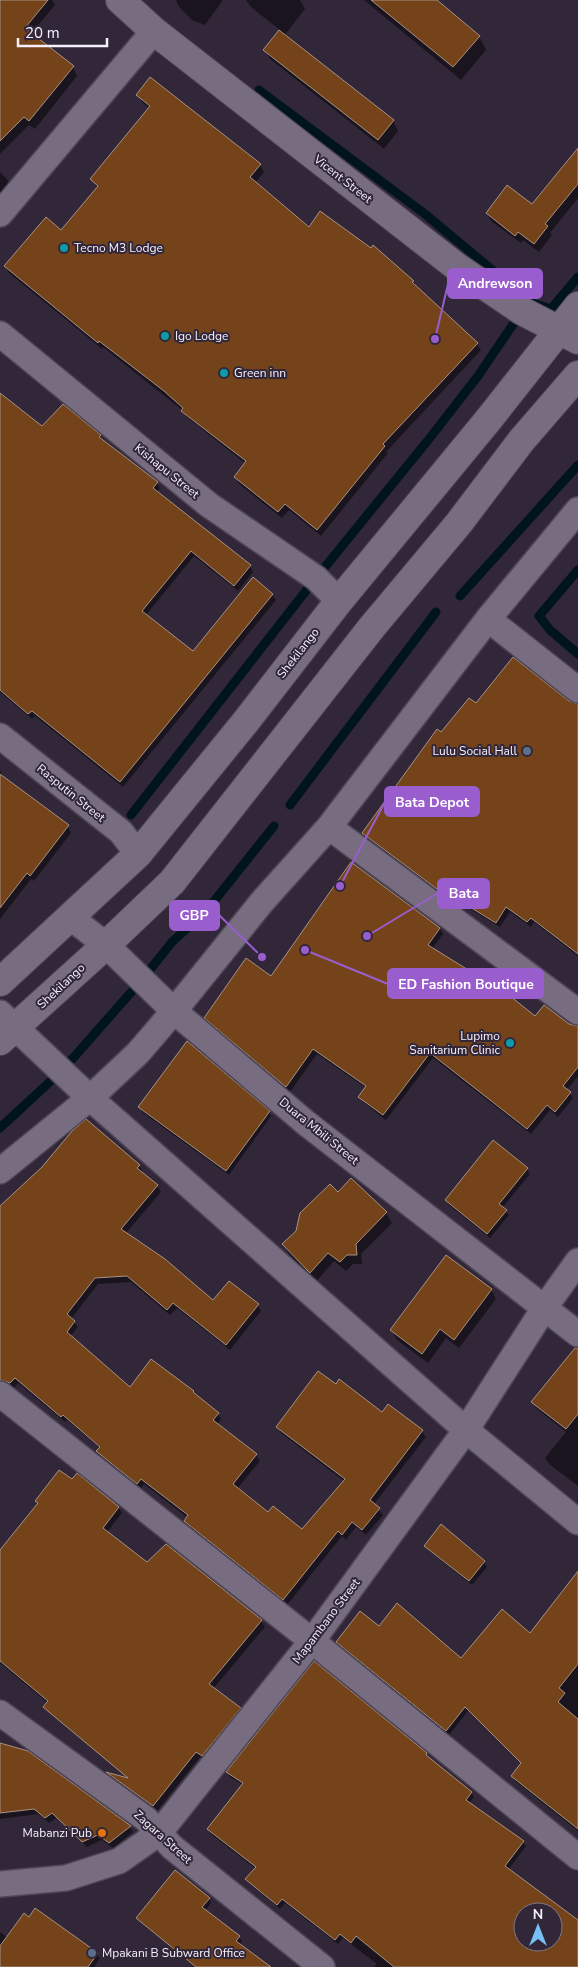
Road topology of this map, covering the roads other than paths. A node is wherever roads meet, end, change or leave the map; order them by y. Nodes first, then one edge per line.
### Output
1 (120, 0) edge
2 (154, 31) junction
3 (0, 214) edge
4 (578, 306) edge
5 (0, 334) edge
6 (570, 335) edge
7 (578, 375) edge
8 (578, 510) edge
9 (338, 601) junction
10 (488, 619) junction
11 (578, 690) edge
12 (0, 736) edge
13 (329, 827) junction
14 (138, 854) junction
15 (70, 917) junction
16 (106, 945) junction
17 (0, 982) edge
18 (174, 1011) junction
19 (578, 1012) edge
20 (5, 1027) edge
21 (90, 1098) junction
22 (0, 1171) edge
23 (578, 1261) edge
24 (545, 1307) junction
25 (578, 1334) edge
26 (0, 1394) edge
27 (466, 1430) junction
28 (578, 1522) edge
29 (312, 1641) junction
30 (0, 1713) edge
31 (159, 1833) junction
32 (578, 1857) edge
33 (0, 1884) edge
34 (322, 1967) edge

1 - 2 main road, Vicent Street
2 - 3 street
2 - 6 main road, Vicent Street
4 - 6 main road, Shekilango
5 - 9 street, Kishapu Street
6 - 9 main road, Shekilango
7 - 16 main road, Shekilango
8 - 10 street
9 - 14 main road, Shekilango
10 - 11 street
10 - 13 street
12 - 14 street, Rasputin Street
13 - 18 street
13 - 19 street
14 - 15 main road, Shekilango
15 - 16 street, Duara Mbili Street
15 - 17 main road, Shekilango
16 - 18 street, Duara Mbili Street
16 - 20 main road, Shekilango
18 - 21 street
18 - 24 street, Duara Mbili Street
20 - 21 street
21 - 22 street
21 - 27 street
23 - 24 street, Mapambano Street
24 - 25 street, Duara Mbili Street
24 - 27 street, Mapambano Street
26 - 29 street
27 - 28 street
27 - 29 street, Mapambano Street
29 - 31 street, Mapambano Street
29 - 32 street
30 - 31 street, Zagara Street
31 - 33 street, Mapambano Street
31 - 34 street, Zagara Street

